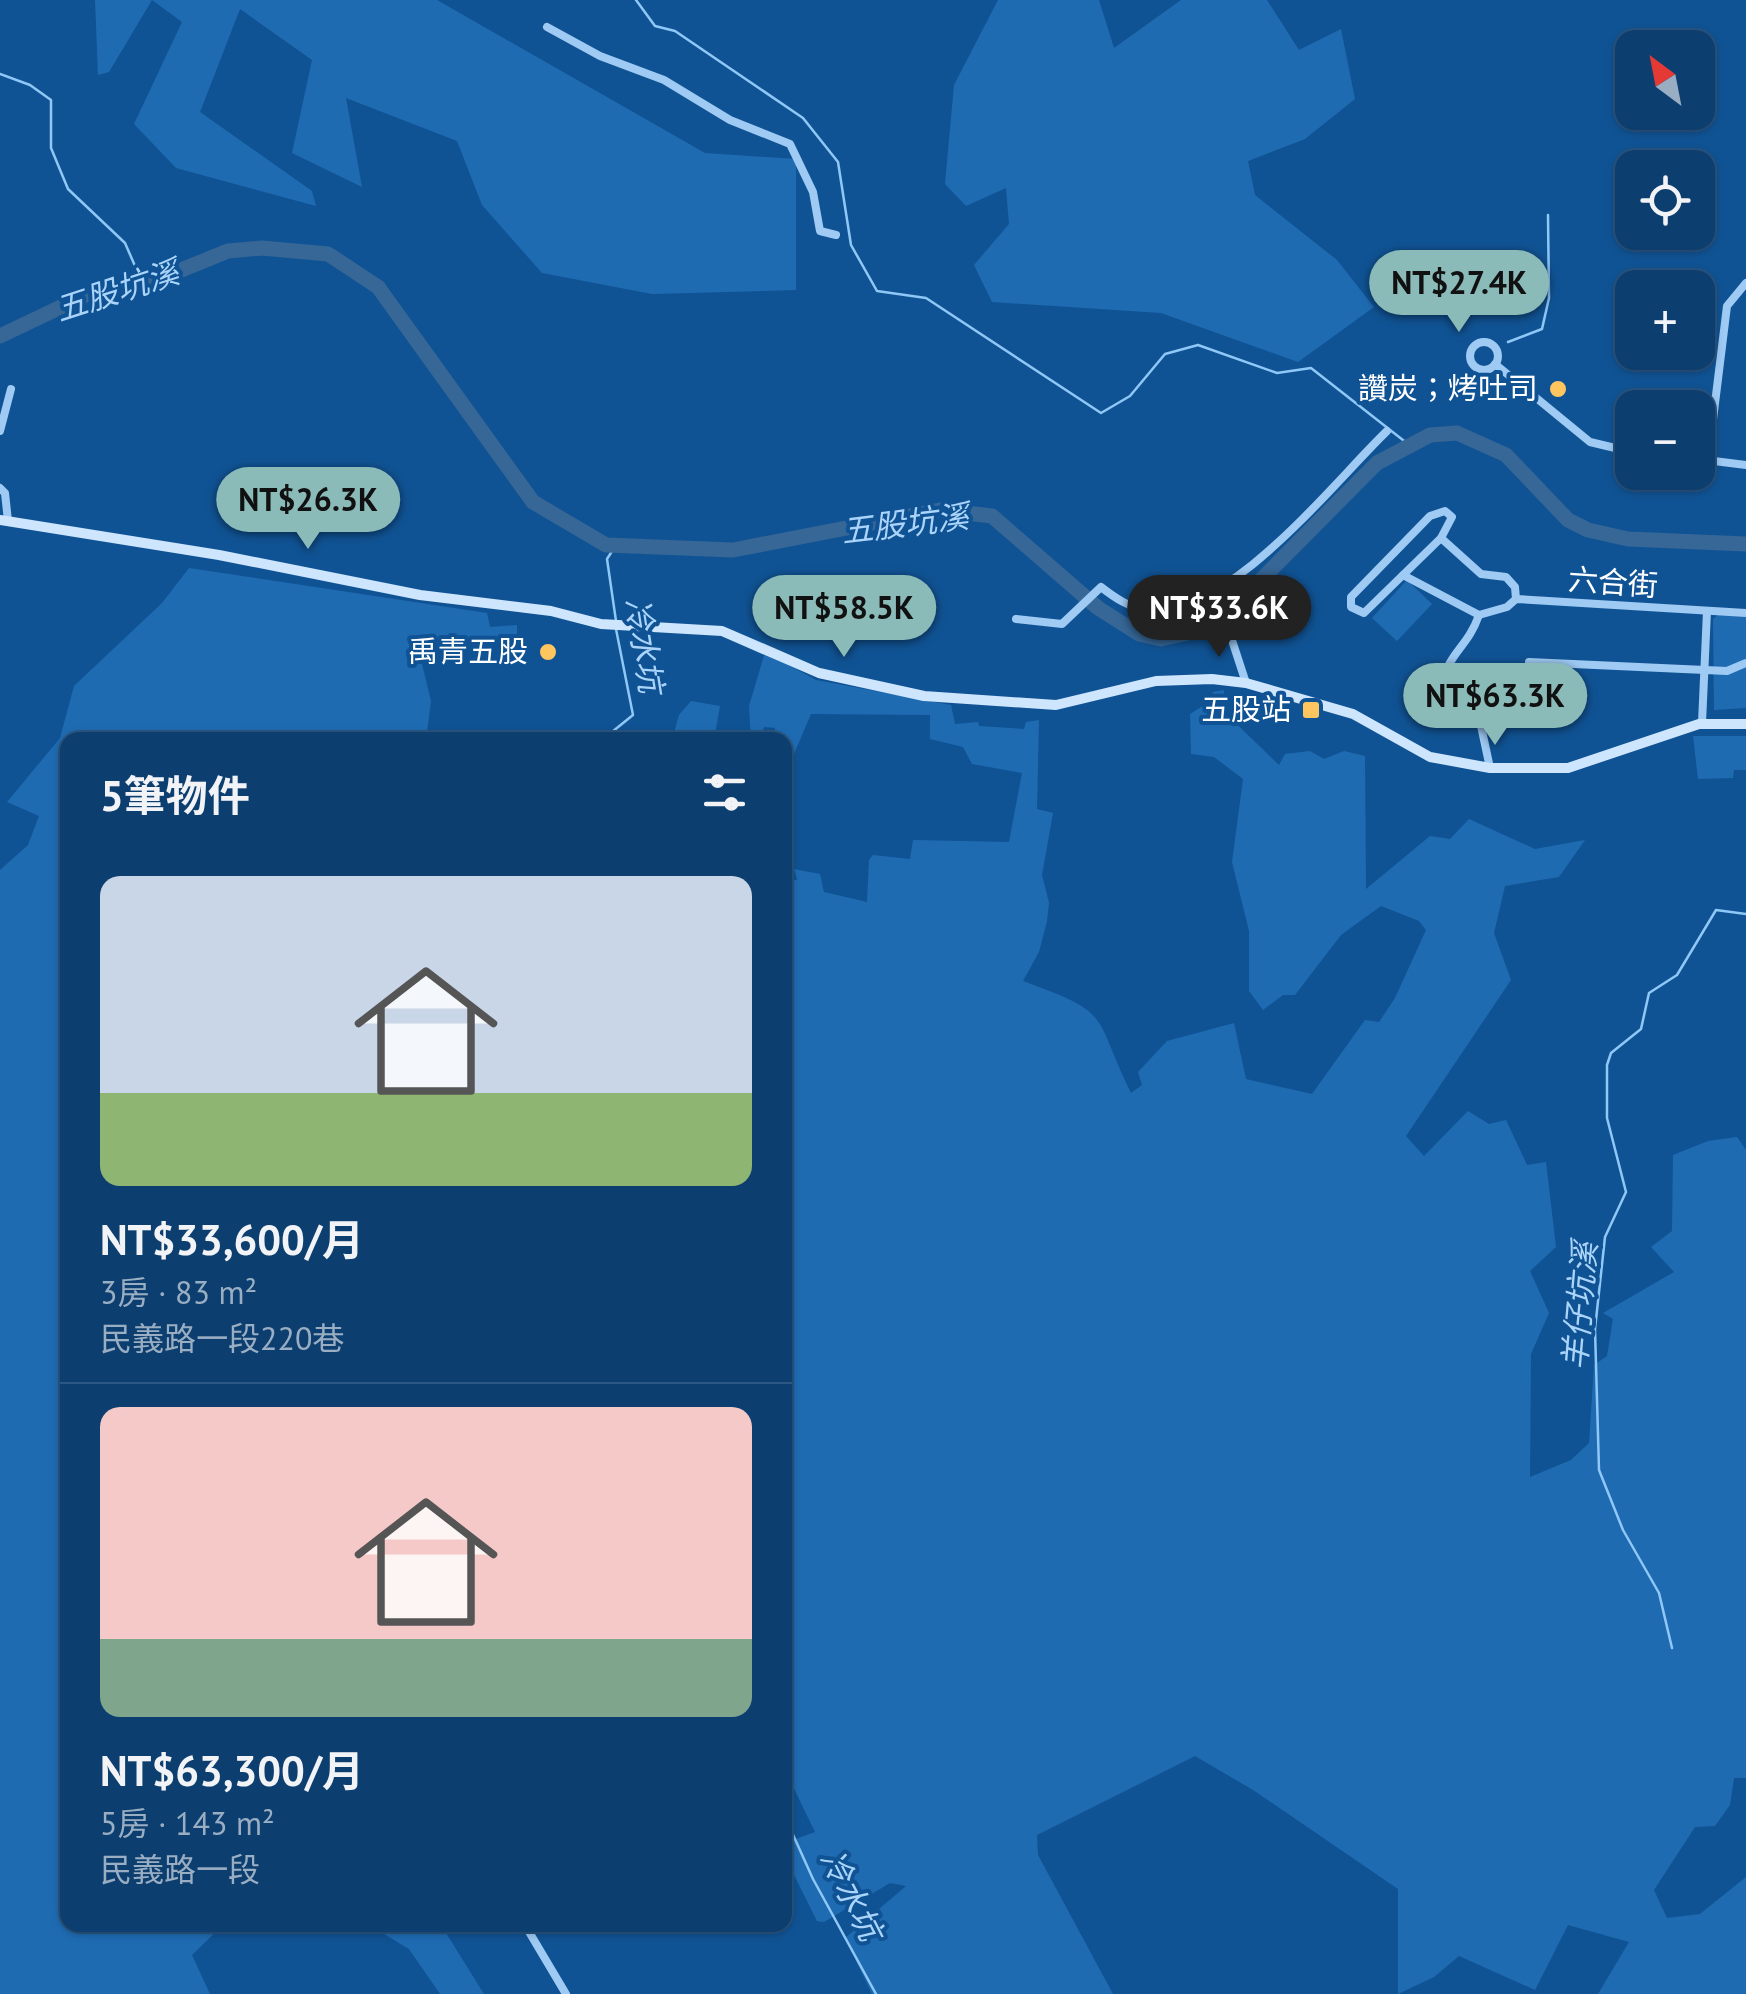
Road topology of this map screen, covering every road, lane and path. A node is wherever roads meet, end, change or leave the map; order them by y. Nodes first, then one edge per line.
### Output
1 (547, 27) dead end
2 (836, 236) dead end
3 (1746, 283) edge
4 (1495, 364) dead end
5 (11, 389) dead end
6 (1715, 403) edge
7 (1387, 431) dead end
8 (0, 432) edge
9 (1615, 448) edge
10 (1715, 461) edge
11 (1746, 465) edge
12 (0, 488) edge
13 (4, 521) edge
14 (1442, 538) junction
15 (1403, 575) junction
16 (1516, 599) junction
17 (1204, 601) junction
18 (1708, 611) junction
19 (1746, 613) edge
20 (1479, 615) junction
21 (1016, 619) dead end
22 (1529, 662) dead end
23 (1746, 663) edge
24 (1704, 670) junction
25 (1246, 683) junction
26 (1409, 690) dead end
27 (1439, 698) junction
28 (1702, 723) junction
29 (1746, 724) edge
30 (1490, 768) junction
31 (529, 1932) edge
32 (566, 1994) edge

1 - 2 street
3 - 6 street
4 - 9 street
5 - 8 street
7 - 17 street
10 - 11 street
12 - 13 street
13 - 25 main road
14 - 15 street
14 - 15 street
14 - 16 street
15 - 20 street
16 - 18 street, 六合街
16 - 20 street, 六合街
17 - 21 street
17 - 25 street
18 - 19 street, 六合街
18 - 24 street
20 - 27 street
22 - 24 street
23 - 24 street
24 - 28 street
25 - 30 main road
26 - 27 street
27 - 30 street
28 - 29 main road
28 - 30 main road
31 - 32 street

